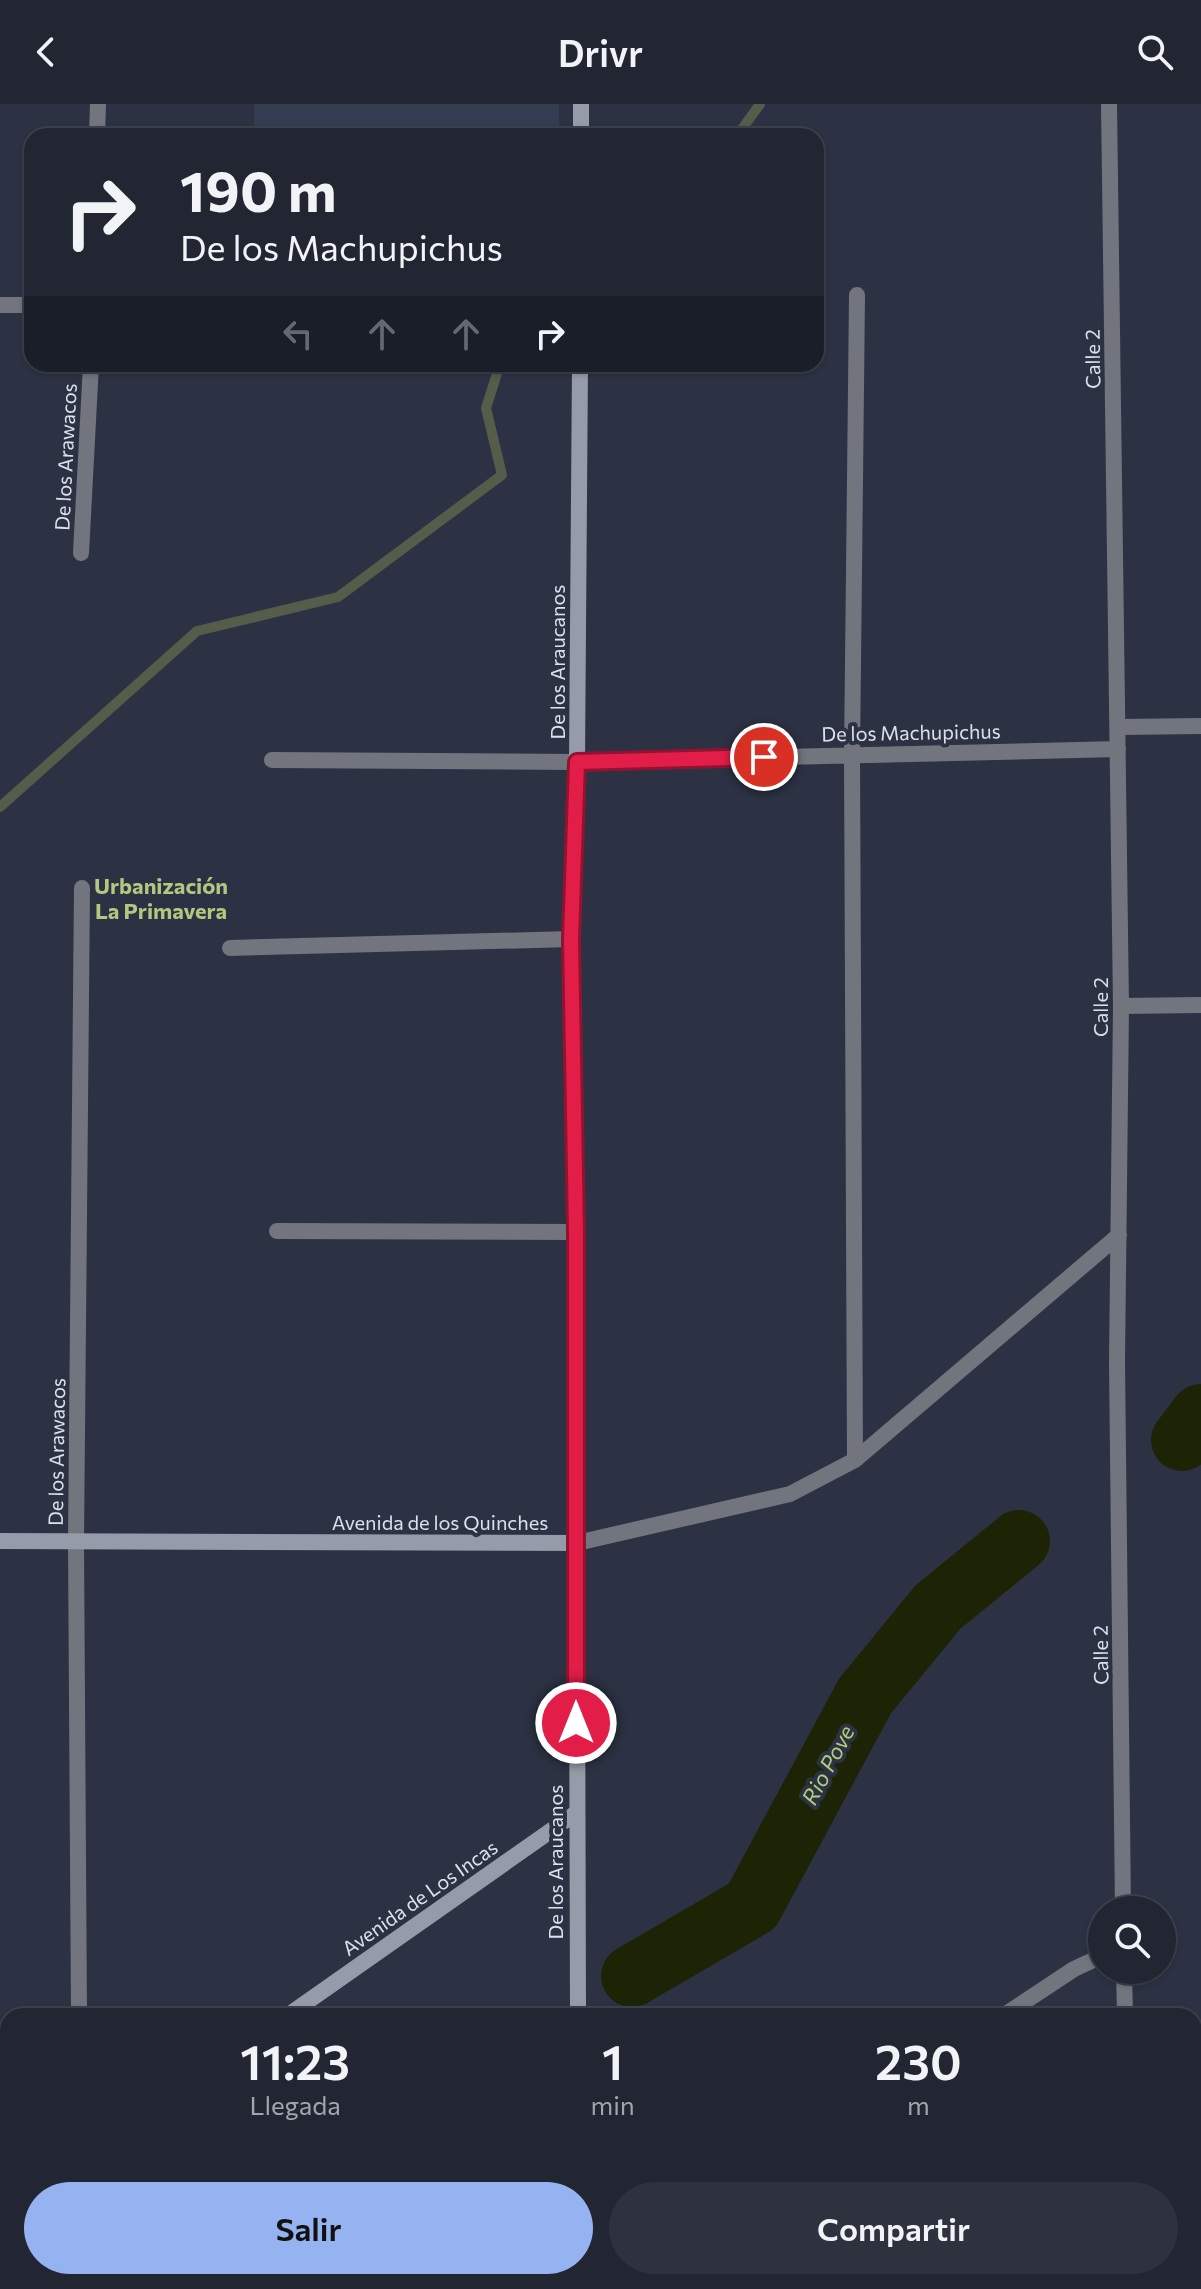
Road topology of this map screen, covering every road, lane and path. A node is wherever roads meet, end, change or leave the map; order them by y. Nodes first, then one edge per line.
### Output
1 (98, 104) edge
2 (581, 104) edge
3 (1109, 104) edge
4 (97, 128) edge
5 (581, 128) edge
6 (857, 295) dead end
7 (0, 305) edge
8 (24, 305) edge
9 (91, 372) edge
10 (580, 372) edge
11 (81, 553) dead end
12 (1201, 726) edge
13 (1118, 727) junction
14 (1118, 749) junction
15 (852, 754) junction
16 (272, 760) dead end
17 (577, 762) junction
18 (82, 888) dead end
19 (571, 939) junction
20 (230, 948) dead end
21 (1201, 1005) edge
22 (1121, 1006) junction
23 (277, 1231) dead end
24 (576, 1232) junction
25 (1119, 1235) junction
26 (855, 1460) junction
27 (0, 1541) edge
28 (76, 1542) junction
29 (577, 1543) junction
30 (576, 1813) junction
31 (1123, 1896) edge
32 (1088, 1962) edge
33 (1124, 1984) edge
34 (79, 2008) edge
35 (298, 2008) edge
36 (578, 2008) edge
37 (1015, 2008) edge
38 (1125, 2008) edge

1 - 4 street
2 - 5 street
3 - 13 street, Calle 2
6 - 15 street
7 - 8 street
9 - 11 street, De los Arawacos
10 - 17 street, De los Araucanos
12 - 13 street
13 - 14 street, Calle 2
14 - 15 street, De los Machupichus
14 - 22 street, Calle 2
15 - 17 street, De los Machupichus
15 - 26 street
16 - 17 street, De los Machupichus
17 - 19 street, De los Araucanos
18 - 28 street, De los Arawacos
19 - 20 street
19 - 24 street, De los Araucanos
21 - 22 street
22 - 25 street, Calle 2
23 - 24 street
24 - 29 street, De los Araucanos
25 - 26 street, Avenida de los Quinches
25 - 31 street, Calle 2
26 - 29 street, Avenida de los Quinches
27 - 28 street, Avenida de los Quinches
28 - 29 street, Avenida de los Quinches
28 - 34 street, De los Arawacos
29 - 30 street, De los Araucanos
30 - 35 street, Avenida de Los Incas
30 - 36 street, De los Araucanos
32 - 37 street
33 - 38 street

